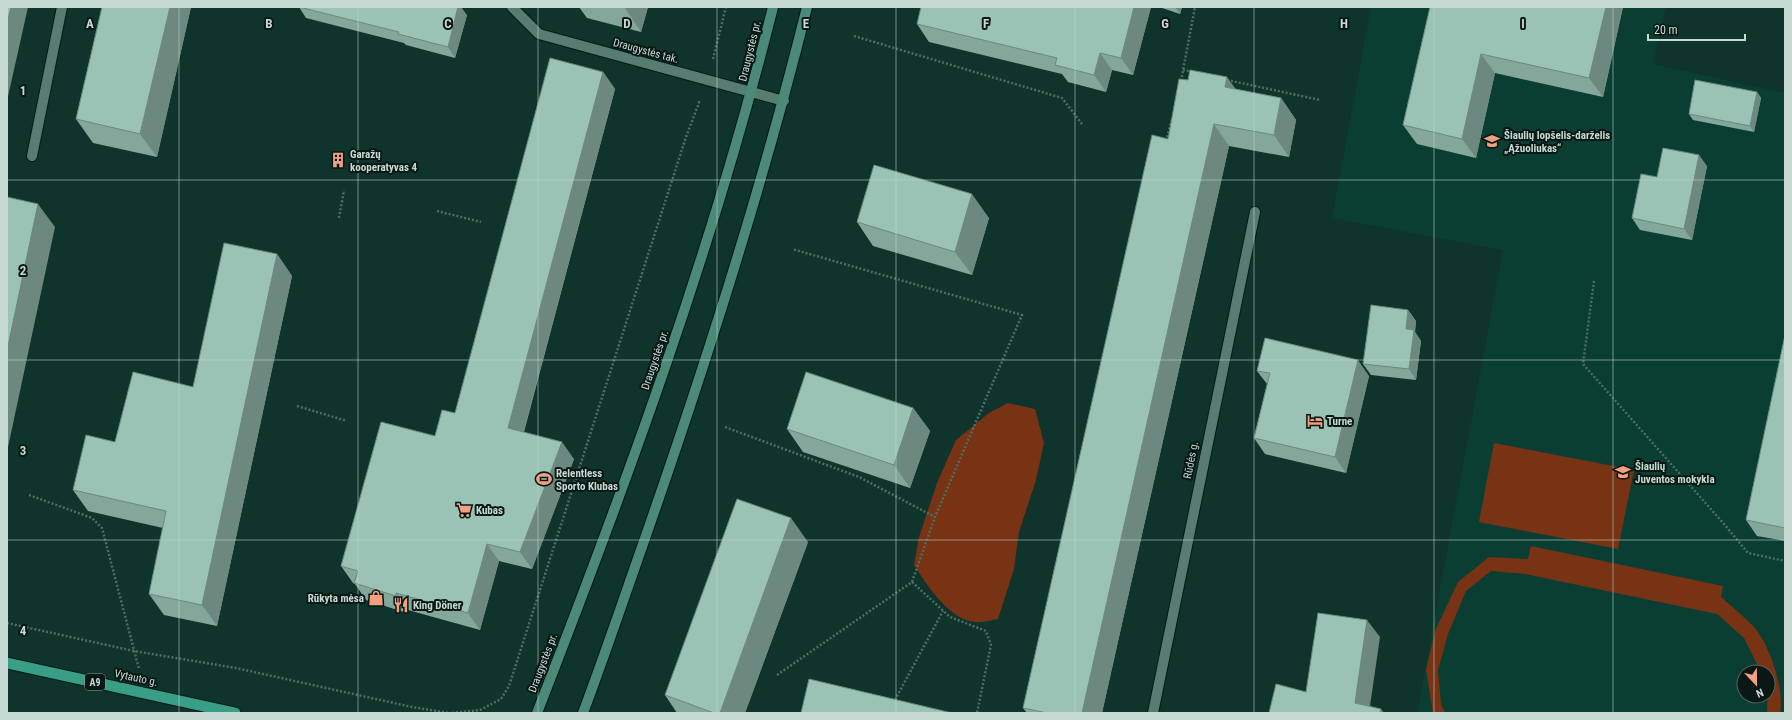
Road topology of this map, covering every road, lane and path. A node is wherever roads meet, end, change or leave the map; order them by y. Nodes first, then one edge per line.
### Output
1 (62, 7) edge
2 (512, 7) edge
3 (726, 7) edge
4 (774, 7) edge
5 (807, 7) edge
6 (1195, 7) edge
7 (854, 36) dead end
8 (1184, 70) junction
9 (1198, 74) edge
10 (1221, 78) edge
11 (708, 80) junction
12 (1180, 85) edge
13 (752, 92) junction
14 (784, 100) junction
15 (1320, 100) dead end
16 (1173, 115) edge
17 (1082, 124) dead end
18 (1165, 145) edge
19 (32, 156) dead end
20 (344, 190) dead end
21 (437, 211) dead end
22 (1255, 212) dead end
23 (340, 218) dead end
24 (481, 222) dead end
25 (792, 249) dead end
26 (1594, 281) dead end
27 (297, 406) dead end
28 (347, 421) dead end
29 (725, 427) dead end
30 (29, 495) dead end
31 (935, 517) junction
32 (1785, 561) edge
33 (912, 582) junction
34 (943, 611) junction
35 (7, 623) edge
36 (134, 651) junction
37 (7, 663) edge
38 (777, 675) dead end
39 (146, 693) junction
40 (895, 700) edge
41 (235, 713) edge
42 (449, 713) edge
43 (452, 713) edge
44 (537, 713) edge
45 (583, 713) edge
46 (977, 713) edge
47 (1153, 713) edge

1 - 19 street
2 - 11 street, Draugystės tak.
3 - 11 path
4 - 13 main road, Draugystės pr.
5 - 14 main road
6 - 8 path
7 - 17 path
8 - 9 path
8 - 12 path
10 - 15 path
11 - 13 street, Draugystės tak.
11 - 43 path
13 - 14 street, Draugystės tak.
13 - 44 main road, Draugystės pr.
14 - 45 main road
16 - 18 path
20 - 23 path
21 - 24 path
22 - 47 street, Rūdės g.
25 - 31 path
26 - 32 path
27 - 28 path
29 - 31 path
30 - 36 path
31 - 33 path
33 - 34 path
33 - 38 path
34 - 40 path
34 - 46 path
35 - 36 path
36 - 39 path
36 - 42 path
37 - 39 highway, Vytauto g. / A9
39 - 41 highway, Vytauto g. / A9

